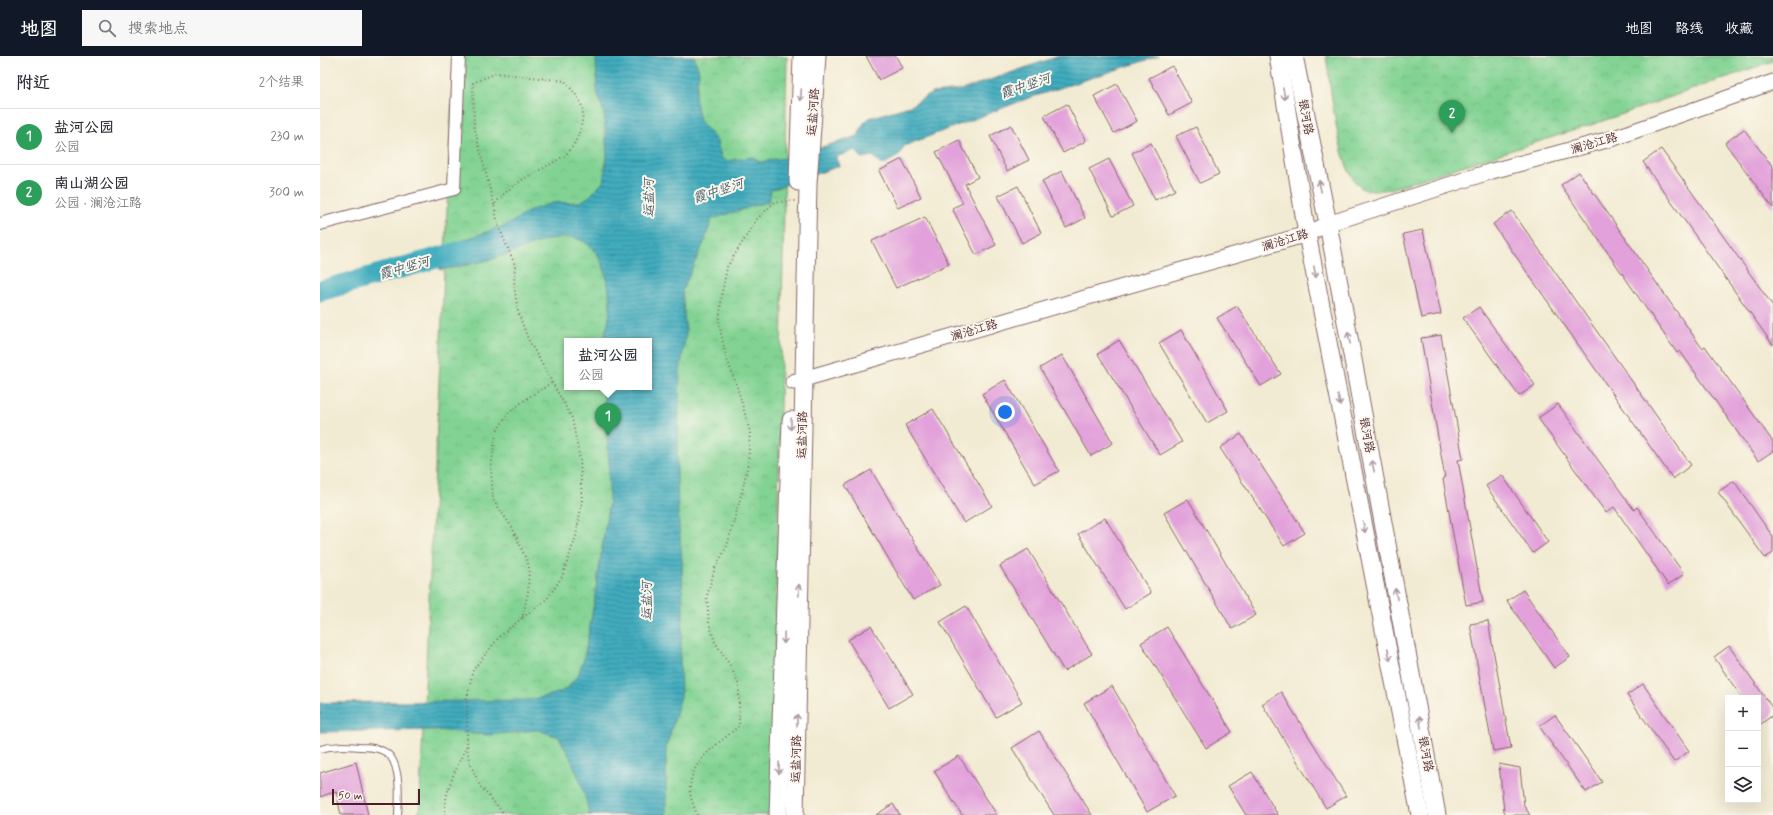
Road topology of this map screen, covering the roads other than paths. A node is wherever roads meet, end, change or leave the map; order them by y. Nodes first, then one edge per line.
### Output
1 (459, 56) edge
2 (802, 56) edge
3 (817, 56) edge
4 (1278, 56) edge
5 (1294, 56) edge
6 (1773, 82) edge
7 (805, 143) junction
8 (320, 224) edge
9 (1328, 224) junction
10 (1307, 234) junction
11 (798, 380) junction
12 (320, 749) edge
13 (398, 815) edge
14 (778, 815) edge
15 (795, 815) edge
16 (1420, 815) edge
17 (1437, 815) edge

1 - 8 street
2 -> 7 main road, 运盐河路
3 - 7 main road, 运盐河路
4 -> 10 main road, 银河路
9 -> 5 main road, 银河路
6 - 9 street, 澜沧江路
7 - 11 main road, 运盐河路
9 - 10 street, 澜沧江路
17 -> 9 main road, 银河路
10 - 11 street, 澜沧江路
10 -> 16 main road, 银河路
11 -> 14 main road, 运盐河路
15 -> 11 main road, 运盐河路
12 - 13 lane

